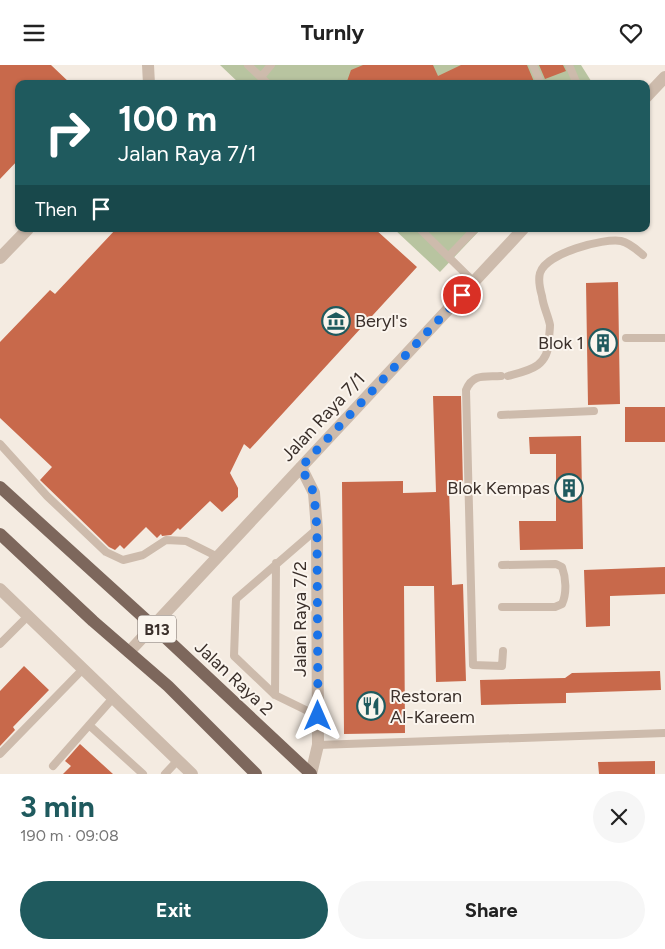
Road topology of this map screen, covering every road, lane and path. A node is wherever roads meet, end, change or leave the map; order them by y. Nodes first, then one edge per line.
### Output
1 (148, 65) edge
2 (248, 65) edge
3 (271, 65) edge
4 (533, 65) edge
5 (569, 65) edge
6 (261, 77) junction
7 (665, 77) edge
8 (149, 80) edge
9 (264, 80) edge
10 (539, 80) edge
11 (575, 80) edge
12 (650, 93) edge
13 (25, 232) edge
14 (423, 232) edge
15 (472, 232) edge
16 (520, 232) edge
17 (643, 255) dead end
18 (449, 256) junction
19 (0, 258) edge
20 (474, 282) junction
21 (626, 338) dead end
22 (665, 338) edge
23 (594, 411) dead end
24 (501, 415) dead end
25 (0, 444) edge
26 (301, 467) junction
27 (0, 487) edge
28 (317, 529) junction
29 (0, 534) edge
30 (218, 557) junction
31 (276, 563) junction
32 (502, 565) dead end
33 (0, 589) edge
34 (502, 607) dead end
35 (28, 617) junction
36 (153, 626) junction
37 (0, 644) edge
38 (503, 651) dead end
39 (129, 652) junction
40 (83, 669) junction
41 (275, 695) junction
42 (113, 699) junction
43 (318, 716) junction
44 (90, 725) junction
45 (665, 733) edge
46 (318, 745) junction
47 (0, 754) edge
48 (178, 760) junction
49 (53, 766) dead end
50 (143, 774) edge
51 (165, 774) edge
52 (192, 774) edge
53 (256, 774) edge
54 (311, 774) edge

1 - 8 street
2 - 6 lane
3 - 6 lane
4 - 10 lane
5 - 11 lane
6 - 9 lane
7 - 12 street
13 - 19 street
14 - 18 lane
15 - 18 lane
16 - 20 street, Jalan Raya 7/1
17 - 38 lane
18 - 20 lane
20 - 26 street, Jalan Raya 7/1
21 - 22 lane
23 - 24 lane
25 - 30 lane
26 - 28 street, Jalan Raya 7/2
26 - 30 street, Jalan Raya 7/1
27 - 36 main road, Jalan Raya 2 / B13
28 - 31 lane
28 - 43 street, Jalan Raya 7/2
29 - 39 main road, B13
30 - 36 street, Jalan Raya 7/1
31 - 41 lane
31 - 41 lane
32 - 34 lane
33 - 35 street
35 - 37 lane
35 - 40 street
36 - 39 street, Jalan Raya 7/1
36 - 54 main road, Jalan Raya 2 / B13
39 - 53 main road, B13
40 - 42 street
40 - 47 lane
41 - 43 lane
42 - 44 lane
42 - 48 street
43 - 46 street, Jalan Raya 7/2
44 - 49 lane
44 - 50 lane
45 - 46 lane
46 - 54 street, Jalan Raya 7/2
48 - 51 lane
48 - 52 street

